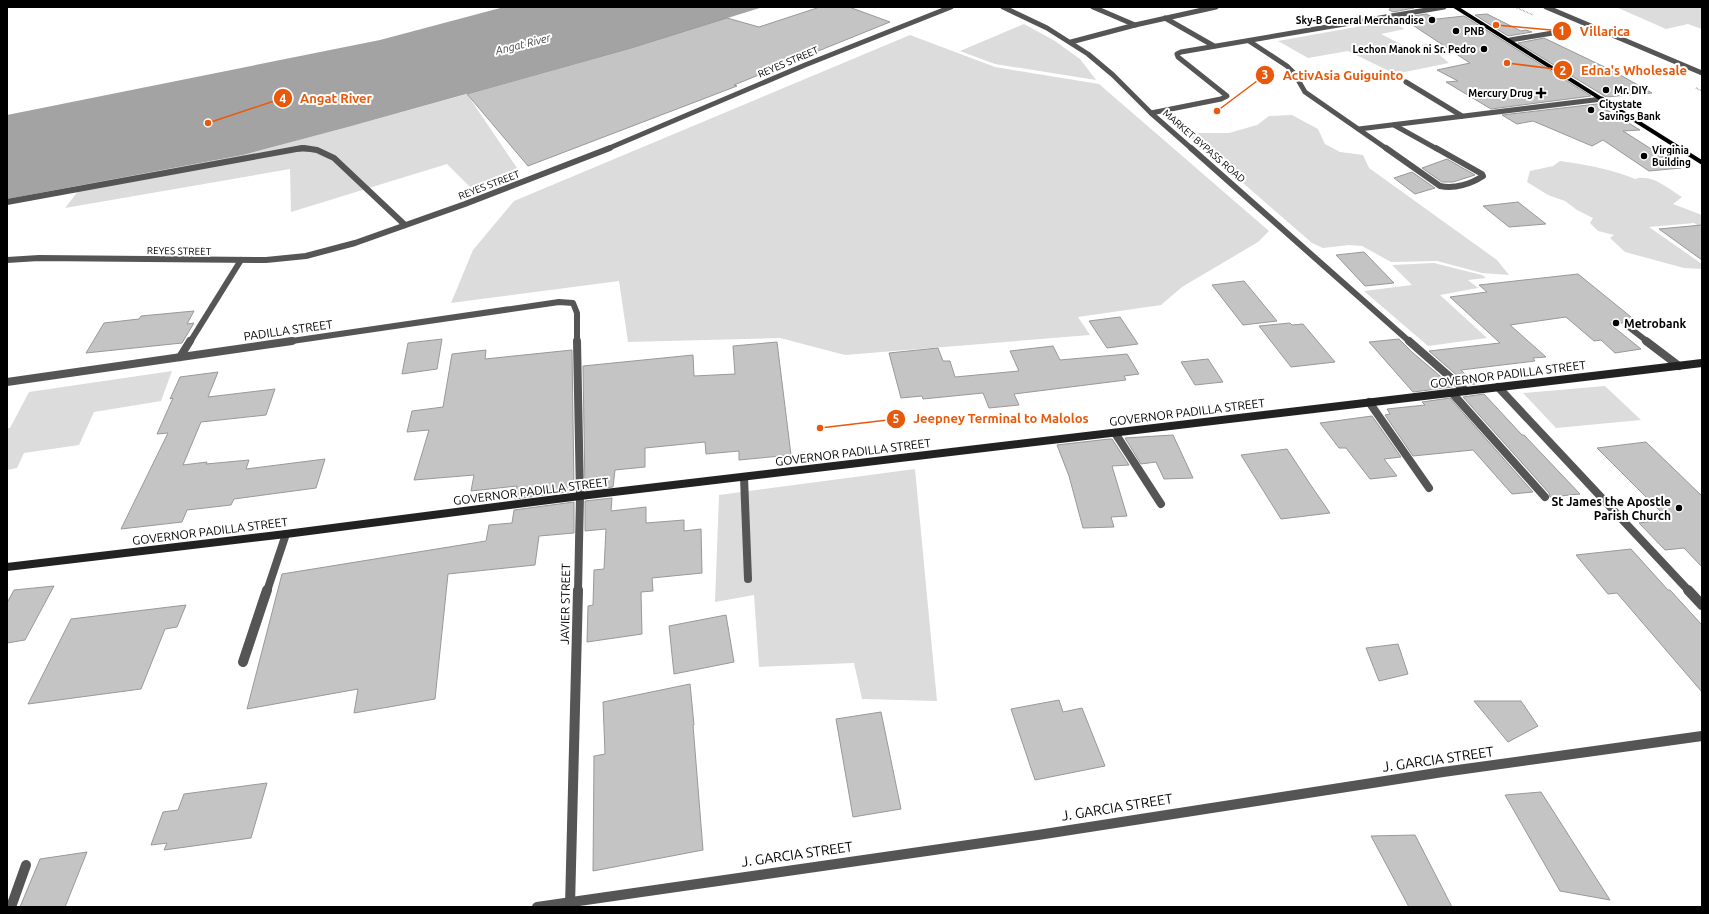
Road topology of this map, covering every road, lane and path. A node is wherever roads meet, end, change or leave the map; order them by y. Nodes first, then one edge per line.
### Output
1 (951, 7) edge
2 (1003, 7) edge
3 (1093, 7) edge
4 (1216, 7) edge
5 (1444, 7) edge
6 (1455, 7) edge
7 (1546, 7) edge
8 (1165, 18) junction
9 (1135, 25) junction
10 (1565, 31) dead end
11 (1510, 40) junction
12 (1249, 41) junction
13 (1071, 42) junction
14 (1214, 46) junction
15 (1702, 73) edge
16 (1406, 82) dead end
17 (1602, 99) junction
18 (1151, 113) junction
19 (1462, 116) junction
20 (1394, 125) junction
21 (1359, 129) junction
22 (1702, 163) edge
23 (7, 202) edge
24 (405, 226) junction
25 (7, 260) edge
26 (242, 260) junction
27 (573, 303) joint
28 (1626, 325) dead end
29 (180, 357) junction
30 (1702, 364) edge
31 (1678, 366) junction
32 (7, 382) edge
33 (1498, 387) junction
34 (1466, 391) junction
35 (1452, 393) junction
36 (1369, 402) junction
37 (1115, 433) junction
38 (744, 477) junction
39 (1428, 488) dead end
40 (580, 496) junction
41 (1545, 497) dead end
42 (1161, 504) dead end
43 (286, 534) junction
44 (7, 567) edge
45 (748, 579) dead end
46 (1702, 605) edge
47 (243, 662) dead end
48 (1702, 736) edge
49 (26, 865) dead end
50 (570, 905) edge
51 (11, 907) edge
52 (537, 907) edge

1 - 24 street, REYES STREET
2 - 13 street
3 - 9 street
4 - 8 street
5 - 12 street, MARKET BYPASS ROAD
6 - 11 main road
7 - 15 street
8 - 9 street
8 - 14 street
9 - 13 street
10 - 11 street
11 - 17 main road
12 - 14 street, MARKET BYPASS ROAD
12 - 21 street
13 - 18 street
14 - 18 street, MARKET BYPASS ROAD
16 - 19 street
17 - 19 street
17 - 22 main road
18 - 34 street, MARKET BYPASS ROAD
19 - 20 street
20 - 21 street
20 - 21 street
23 - 24 street
24 - 26 street, REYES STREET
25 - 26 street, REYES STREET
26 - 29 street
27 - 29 street, PADILLA STREET
27 - 40 street, JAVIER STREET
28 - 31 street
29 - 32 street, PADILLA STREET
30 - 31 main road, GOVERNOR PADILLA STREET
31 - 33 main road, GOVERNOR PADILLA STREET
33 - 34 main road, GOVERNOR PADILLA STREET
33 - 46 street
34 - 35 main road, GOVERNOR PADILLA STREET
35 - 36 main road, GOVERNOR PADILLA STREET
35 - 41 street
36 - 37 main road, GOVERNOR PADILLA STREET
36 - 39 street
37 - 38 main road, GOVERNOR PADILLA STREET
37 - 42 street
38 - 40 main road, GOVERNOR PADILLA STREET
38 - 45 street
40 - 43 main road, GOVERNOR PADILLA STREET
40 - 50 street, JAVIER STREET
43 - 44 main road, GOVERNOR PADILLA STREET
43 - 47 street
48 - 50 street, J. GARCIA STREET
49 - 51 street
50 - 52 street, J. GARCIA STREET

